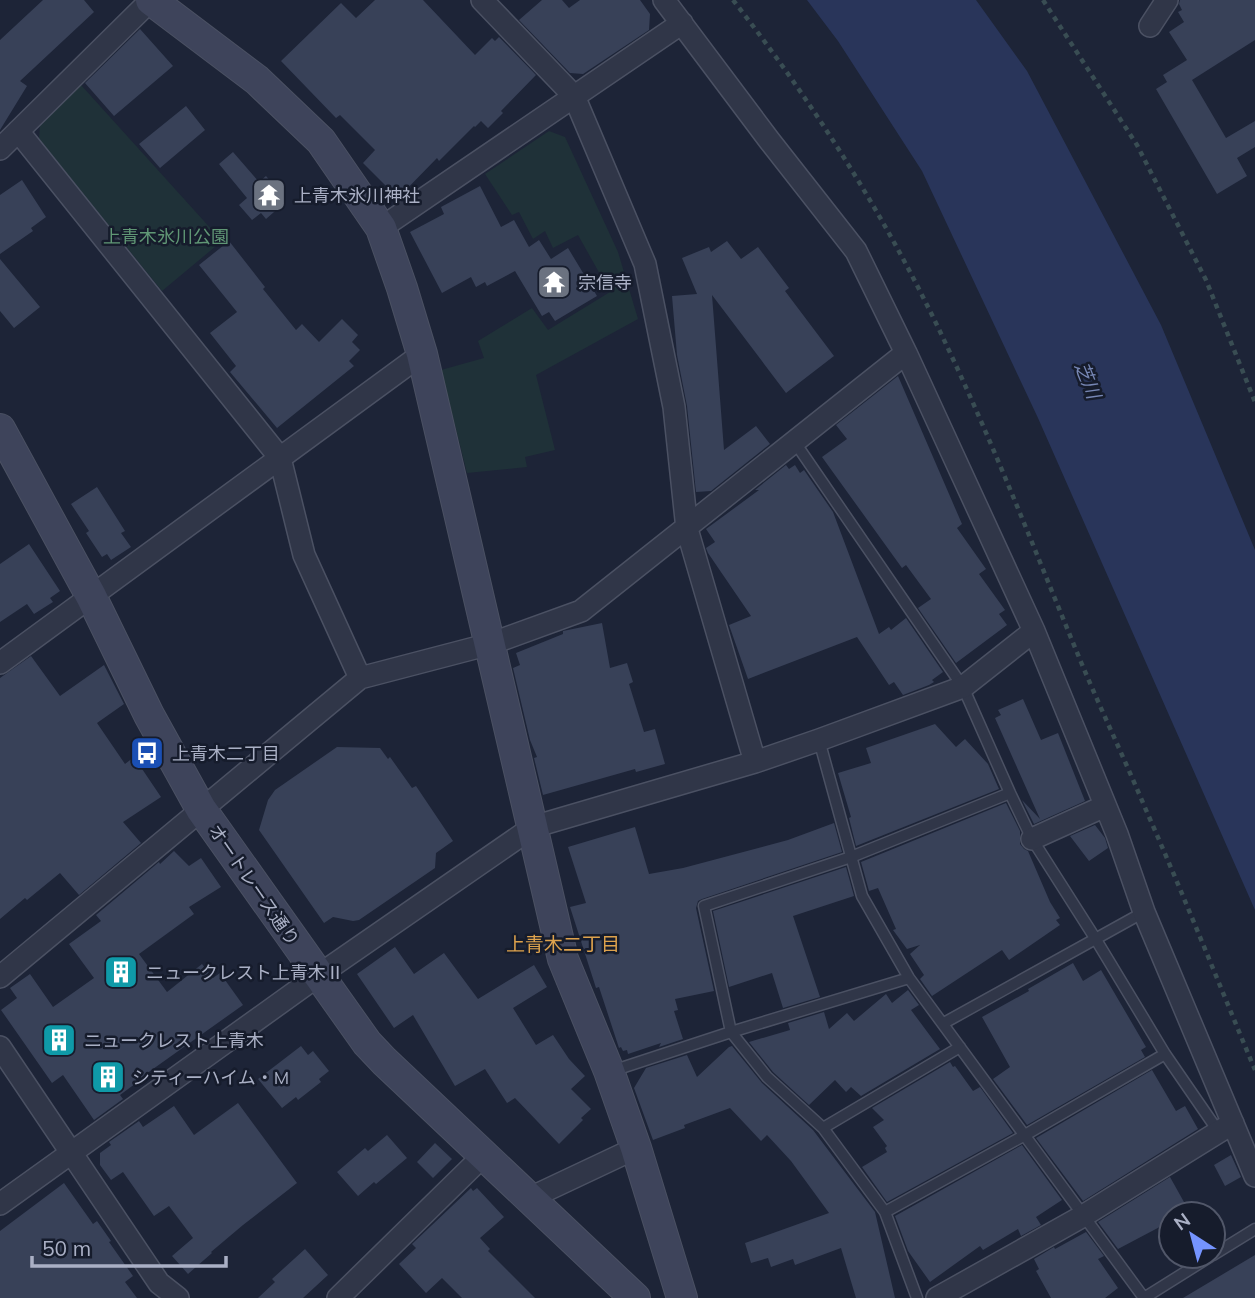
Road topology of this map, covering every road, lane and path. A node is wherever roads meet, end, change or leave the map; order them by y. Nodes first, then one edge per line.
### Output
1 (151, 0) edge
2 (482, 0) edge
3 (664, 0) edge
4 (733, 0) edge
5 (1043, 0) edge
6 (1167, 0) edge
7 (681, 23) junction
8 (1150, 26) dead end
9 (573, 96) junction
10 (18, 131) junction
11 (0, 149) edge
12 (381, 228) junction
13 (906, 353) junction
14 (422, 354) junction
15 (1255, 402) edge
16 (1, 432) edge
17 (794, 441) junction
18 (280, 458) junction
19 (687, 528) junction
20 (91, 596) junction
21 (1034, 631) junction
22 (490, 644) junction
23 (0, 663) edge
24 (360, 678) junction
25 (963, 687) junction
26 (819, 740) junction
27 (755, 762) junction
28 (1010, 793) junction
29 (1105, 806) junction
30 (201, 809) junction
31 (533, 827) junction
32 (1032, 839) junction
33 (851, 857) junction
34 (1144, 912) junction
35 (1096, 938) junction
36 (318, 975) junction
37 (0, 977) edge
38 (909, 978) junction
39 (944, 1023) junction
40 (731, 1032) junction
41 (0, 1047) edge
42 (960, 1047) junction
43 (1165, 1054) junction
44 (1255, 1070) edge
45 (609, 1072) junction
46 (1225, 1127) junction
47 (823, 1128) junction
48 (1025, 1135) junction
49 (636, 1148) junction
50 (72, 1152) junction
51 (484, 1155) junction
52 (1255, 1176) edge
53 (530, 1198) junction
54 (0, 1204) edge
55 (885, 1212) junction
56 (1083, 1216) junction
57 (1255, 1229) edge
58 (1227, 1246) edge
59 (1188, 1270) edge
60 (178, 1298) edge
61 (338, 1298) edge
62 (635, 1298) edge
63 (682, 1298) edge
64 (917, 1298) edge
65 (937, 1298) edge
66 (1144, 1298) edge

1 - 10 street
1 - 12 street
2 - 9 street
3 - 7 street
4 - 44 path
5 - 15 path
6 - 8 street
7 - 9 street
7 - 13 street
9 - 12 street
9 - 19 street
10 - 11 street
10 - 18 street
12 - 14 street
13 - 17 street
13 - 21 street
14 - 18 street
14 - 22 street
16 - 20 street, オートレース通り
17 - 19 street
17 - 25 lane
18 - 20 street
18 - 24 street
19 - 22 street
19 - 27 street
20 - 23 street
20 - 30 street, オートレース通り
21 - 25 street
21 - 29 street
22 - 24 street
22 - 31 street
24 - 30 street
25 - 26 street
25 - 28 lane
26 - 27 street
26 - 33 lane
27 - 31 street
28 - 32 lane
28 - 33 lane
29 - 32 street
29 - 34 street
30 - 36 street, オートレース通り
30 - 37 street
31 - 36 street
31 - 45 street
32 - 35 lane
33 - 38 lane
33 - 40 lane
34 - 35 lane
34 - 46 street
35 - 39 lane
35 - 43 lane
36 - 50 street
36 - 51 street, オートレース通り
38 - 39 lane
38 - 40 lane
39 - 42 lane
40 - 45 lane
40 - 47 lane
41 - 50 street
42 - 47 lane
42 - 48 lane
43 - 46 lane
43 - 48 lane
45 - 49 street
46 - 52 street
46 - 56 street
47 - 55 lane
48 - 55 lane
48 - 56 lane
49 - 53 street
49 - 63 street
50 - 54 street
50 - 60 street
51 - 53 street, オートレース通り
51 - 61 street
53 - 62 street, オートレース通り
55 - 64 lane
56 - 65 street
56 - 66 lane
57 - 58 lane
59 - 66 lane

